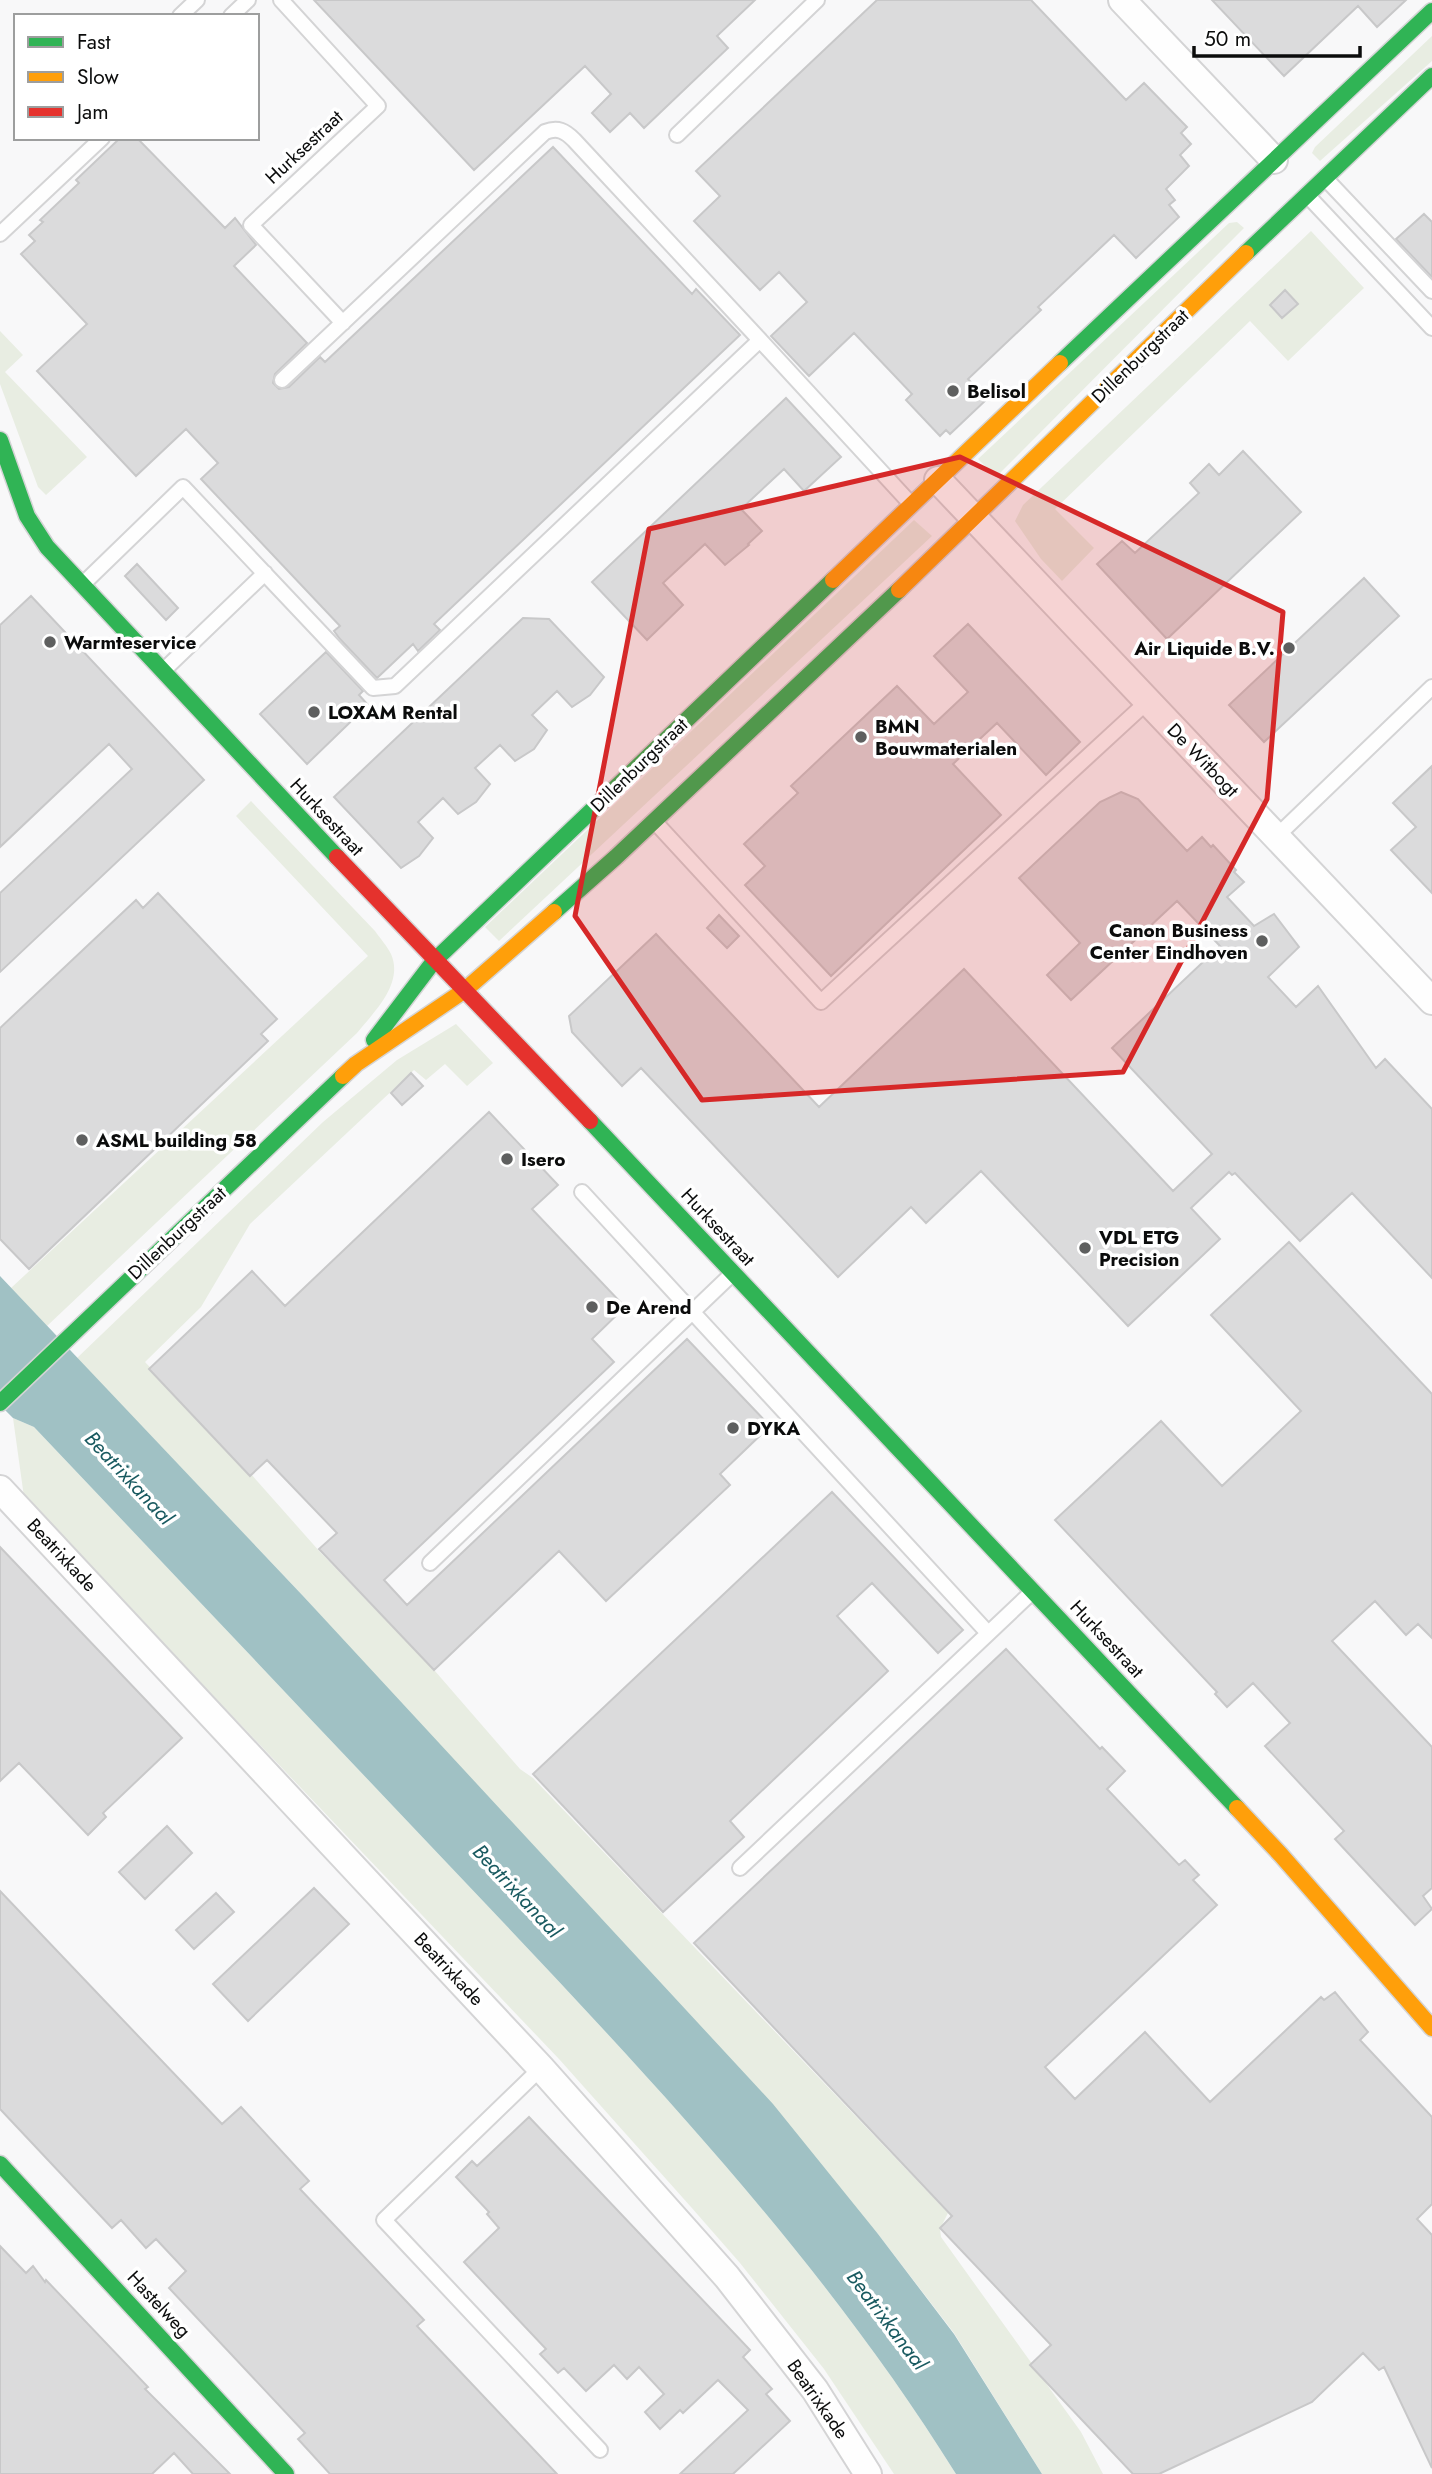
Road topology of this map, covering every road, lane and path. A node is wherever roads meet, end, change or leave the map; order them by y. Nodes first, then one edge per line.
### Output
1 (197, 0) edge
2 (248, 0) edge
3 (281, 0) edge
4 (817, 0) edge
5 (1122, 0) edge
6 (1432, 11) edge
7 (182, 14) edge
8 (233, 14) edge
9 (1432, 76) edge
10 (677, 135) dead end
11 (100, 140) edge
12 (1278, 164) junction
13 (1325, 177) junction
14 (1302, 190) junction
15 (0, 234) edge
16 (1432, 291) edge
17 (343, 323) junction
18 (1432, 328) edge
19 (760, 340) junction
20 (282, 380) dead end
21 (0, 440) edge
22 (938, 480) junction
23 (911, 504) junction
24 (974, 519) junction
25 (265, 573) junction
26 (82, 585) junction
27 (163, 671) junction
28 (1432, 687) edge
29 (1148, 702) junction
30 (654, 821) junction
31 (1276, 837) junction
32 (434, 961) junction
33 (465, 990) junction
34 (1432, 1001) edge
35 (356, 1065) junction
36 (582, 1192) dead end
37 (733, 1273) junction
38 (693, 1313) junction
39 (0, 1403) edge
40 (0, 1490) edge
41 (430, 1563) dead end
42 (1033, 1591) junction
43 (988, 1633) junction
44 (740, 1868) dead end
45 (1427, 2012) edge
46 (541, 2068) junction
47 (0, 2164) edge
48 (600, 2450) dead end
49 (286, 2474) edge
50 (868, 2474) edge

1 - 7 lane
2 - 8 lane
3 - 17 lane, Hurksestraat
4 - 10 lane
5 - 12 street
6 - 12 street, Dillenburgstraat
9 - 13 street, Dillenburgstraat
11 - 15 lane
12 - 22 street, Dillenburgstraat
13 - 14 street, Dillenburgstraat
13 - 16 lane
14 - 18 lane
14 - 24 street, Dillenburgstraat
17 - 19 lane
17 - 20 lane
19 - 23 lane
19 - 25 lane
21 - 26 street, Hurksestraat
22 - 23 street, Dillenburgstraat
22 - 24 street
23 - 32 street, Dillenburgstraat
24 - 29 street, De Witbogt
24 - 30 street, Dillenburgstraat
25 - 26 lane
25 - 27 lane
26 - 27 street, Hurksestraat
27 - 32 street, Hurksestraat
28 - 31 lane
29 - 30 lane
29 - 31 street, De Witbogt
30 - 33 street, Dillenburgstraat
31 - 34 street, De Witbogt
32 - 33 street, Hurksestraat
32 - 35 street, Dillenburgstraat
33 - 35 street, Dillenburgstraat
33 - 37 street, Hurksestraat
35 - 39 street, Dillenburgstraat
36 - 38 lane
37 - 38 lane
37 - 42 street, Hurksestraat
38 - 41 lane
38 - 43 lane
40 - 46 street, Beatrixkade
42 - 43 lane
42 - 45 street, Hurksestraat
43 - 44 lane
46 - 48 lane
46 - 50 street, Beatrixkade
47 - 49 street, Hastelweg

